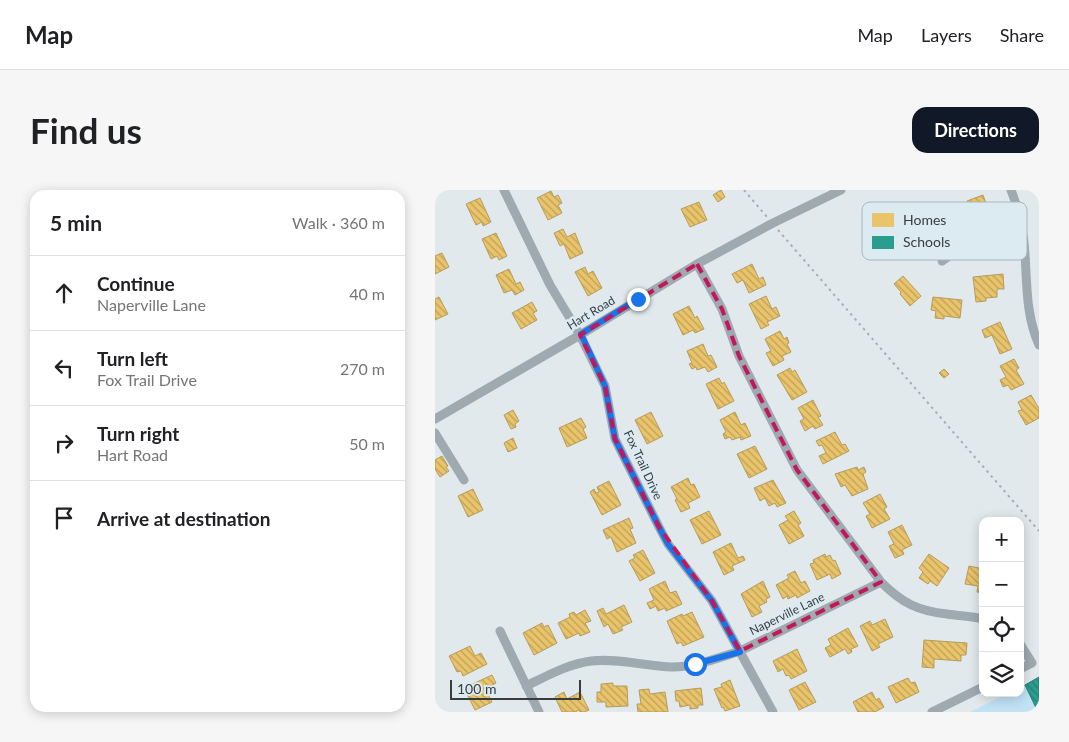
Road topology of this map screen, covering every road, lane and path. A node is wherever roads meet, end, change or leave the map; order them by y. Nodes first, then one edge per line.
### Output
1 (504, 190) edge
2 (745, 190) edge
3 (841, 190) edge
4 (1011, 190) edge
5 (1015, 202) edge
6 (773, 223) junction
7 (1025, 260) edge
8 (697, 264) junction
9 (581, 334) junction
10 (1039, 345) edge
11 (435, 419) edge
12 (435, 433) edge
13 (464, 480) dead end
14 (1039, 531) edge
15 (881, 582) junction
16 (979, 618) edge
17 (500, 631) dead end
18 (1024, 650) edge
19 (740, 652) junction
20 (1024, 667) edge
21 (526, 686) junction
22 (979, 689) edge
23 (1039, 701) edge
24 (1039, 710) edge
25 (539, 712) edge
26 (773, 712) edge
27 (932, 712) edge

1 - 9 street, Fox Trail Drive
2 - 6 path
3 - 6 street, Hart Road
4 - 5 street
6 - 8 street, Hart Road
6 - 14 path
7 - 10 street
8 - 9 street, Hart Road
8 - 15 street
9 - 11 street, Hart Road
9 - 19 street, Fox Trail Drive
12 - 13 street
15 - 16 street
15 - 19 street, Naperville Lane
17 - 21 street
18 - 20 street
19 - 21 street, Naperville Lane
19 - 26 street, Fox Trail Drive
21 - 25 street
22 - 27 street
23 - 24 path

